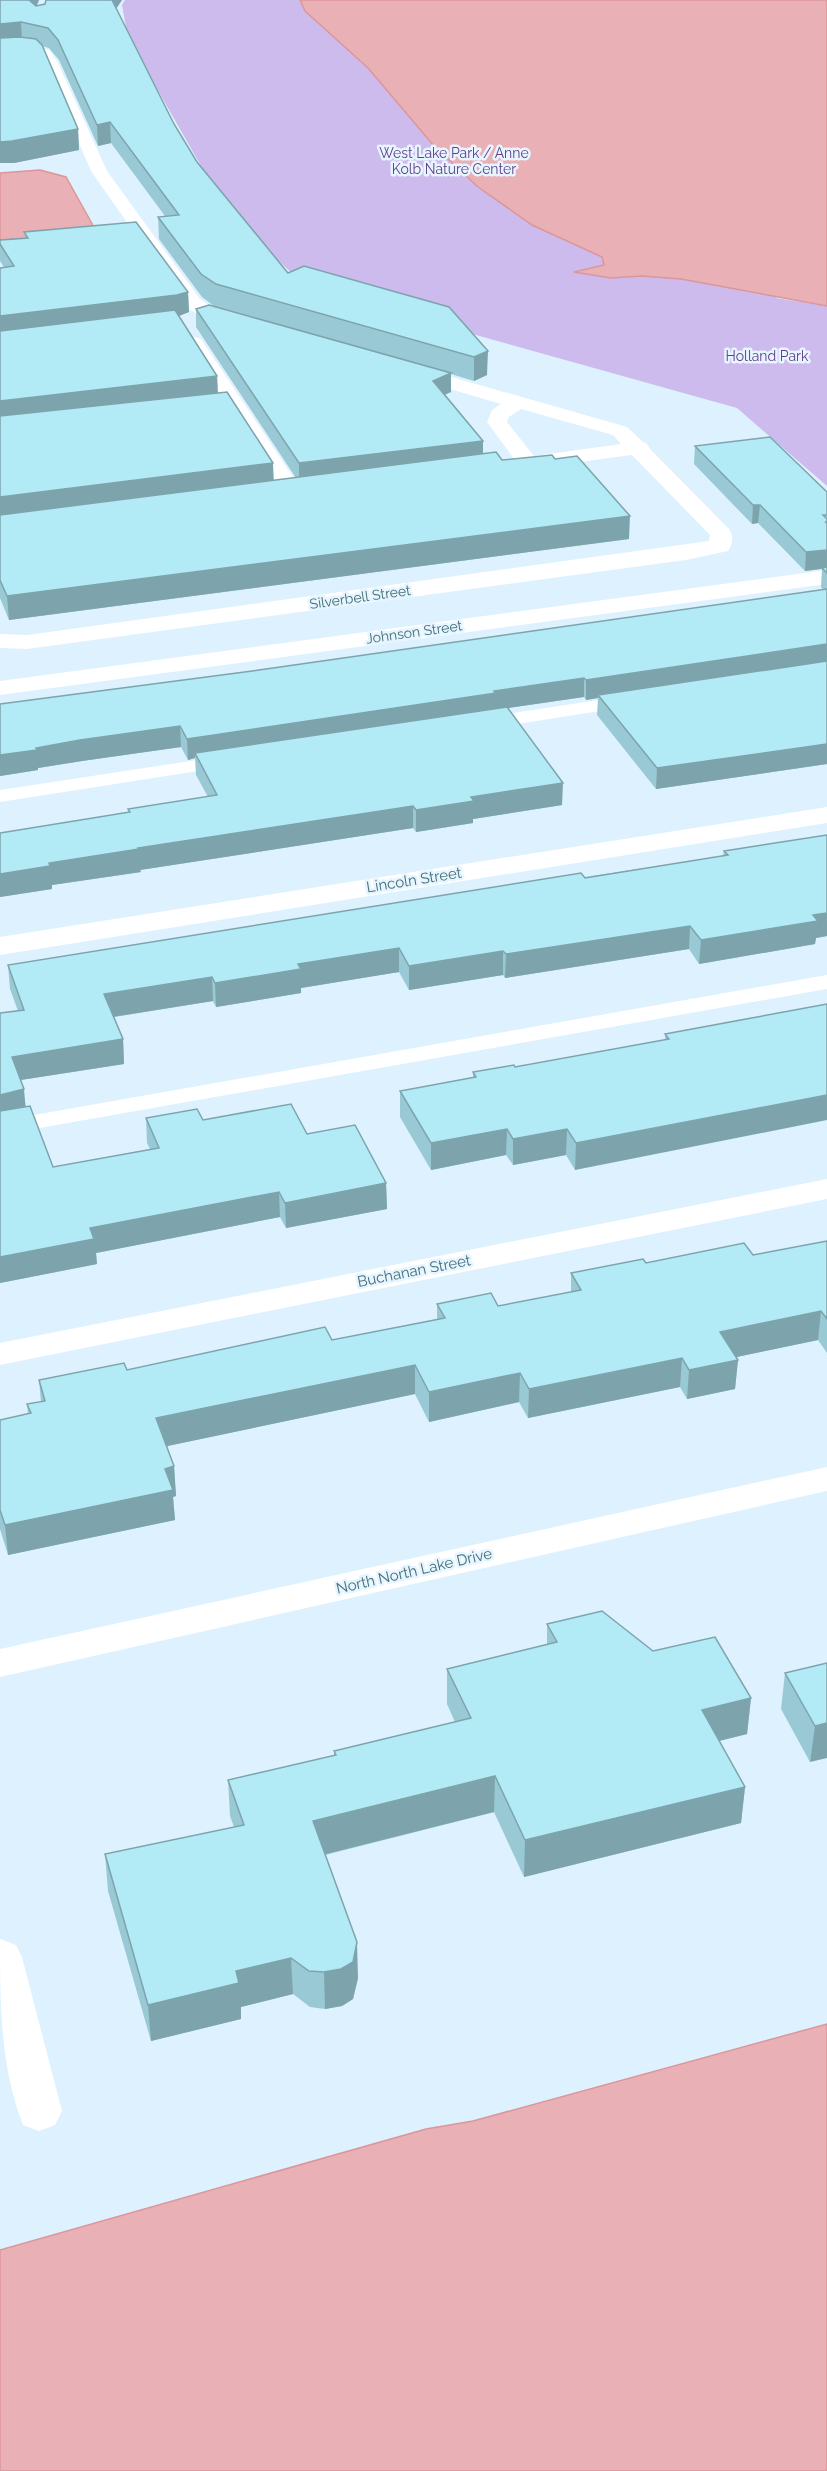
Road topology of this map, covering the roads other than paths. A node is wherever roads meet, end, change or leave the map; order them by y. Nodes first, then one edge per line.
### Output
1 (0, 51) edge
2 (194, 319) junction
3 (256, 327) edge
4 (393, 366) edge
5 (518, 402) junction
6 (234, 405) junction
7 (210, 408) edge
8 (640, 448) junction
9 (528, 462) junction
10 (504, 465) edge
11 (315, 489) edge
12 (291, 492) junction
13 (268, 495) edge
14 (827, 577) edge
15 (0, 641) edge
16 (0, 688) edge
17 (650, 698) edge
18 (461, 727) edge
19 (248, 759) edge
20 (0, 796) edge
21 (827, 815) edge
22 (0, 946) edge
23 (827, 982) edge
24 (0, 1128) edge
25 (827, 1189) edge
26 (0, 1354) edge
27 (827, 1479) edge
28 (0, 1663) edge
29 (0, 1957) edge
30 (39, 2111) dead end

1 - 2 street
2 - 3 street
2 - 6 street
4 - 5 street
5 - 8 street
5 - 9 street
6 - 7 street
6 - 12 street
8 - 9 street
8 - 15 street, Silverbell Street
9 - 10 street
11 - 12 street
12 - 13 street
14 - 16 street, Johnson Street
17 - 18 lane
19 - 20 lane
21 - 22 street, Lincoln Street
23 - 24 lane
25 - 26 street, Buchanan Street
27 - 28 street, North North Lake Drive
29 - 30 street

